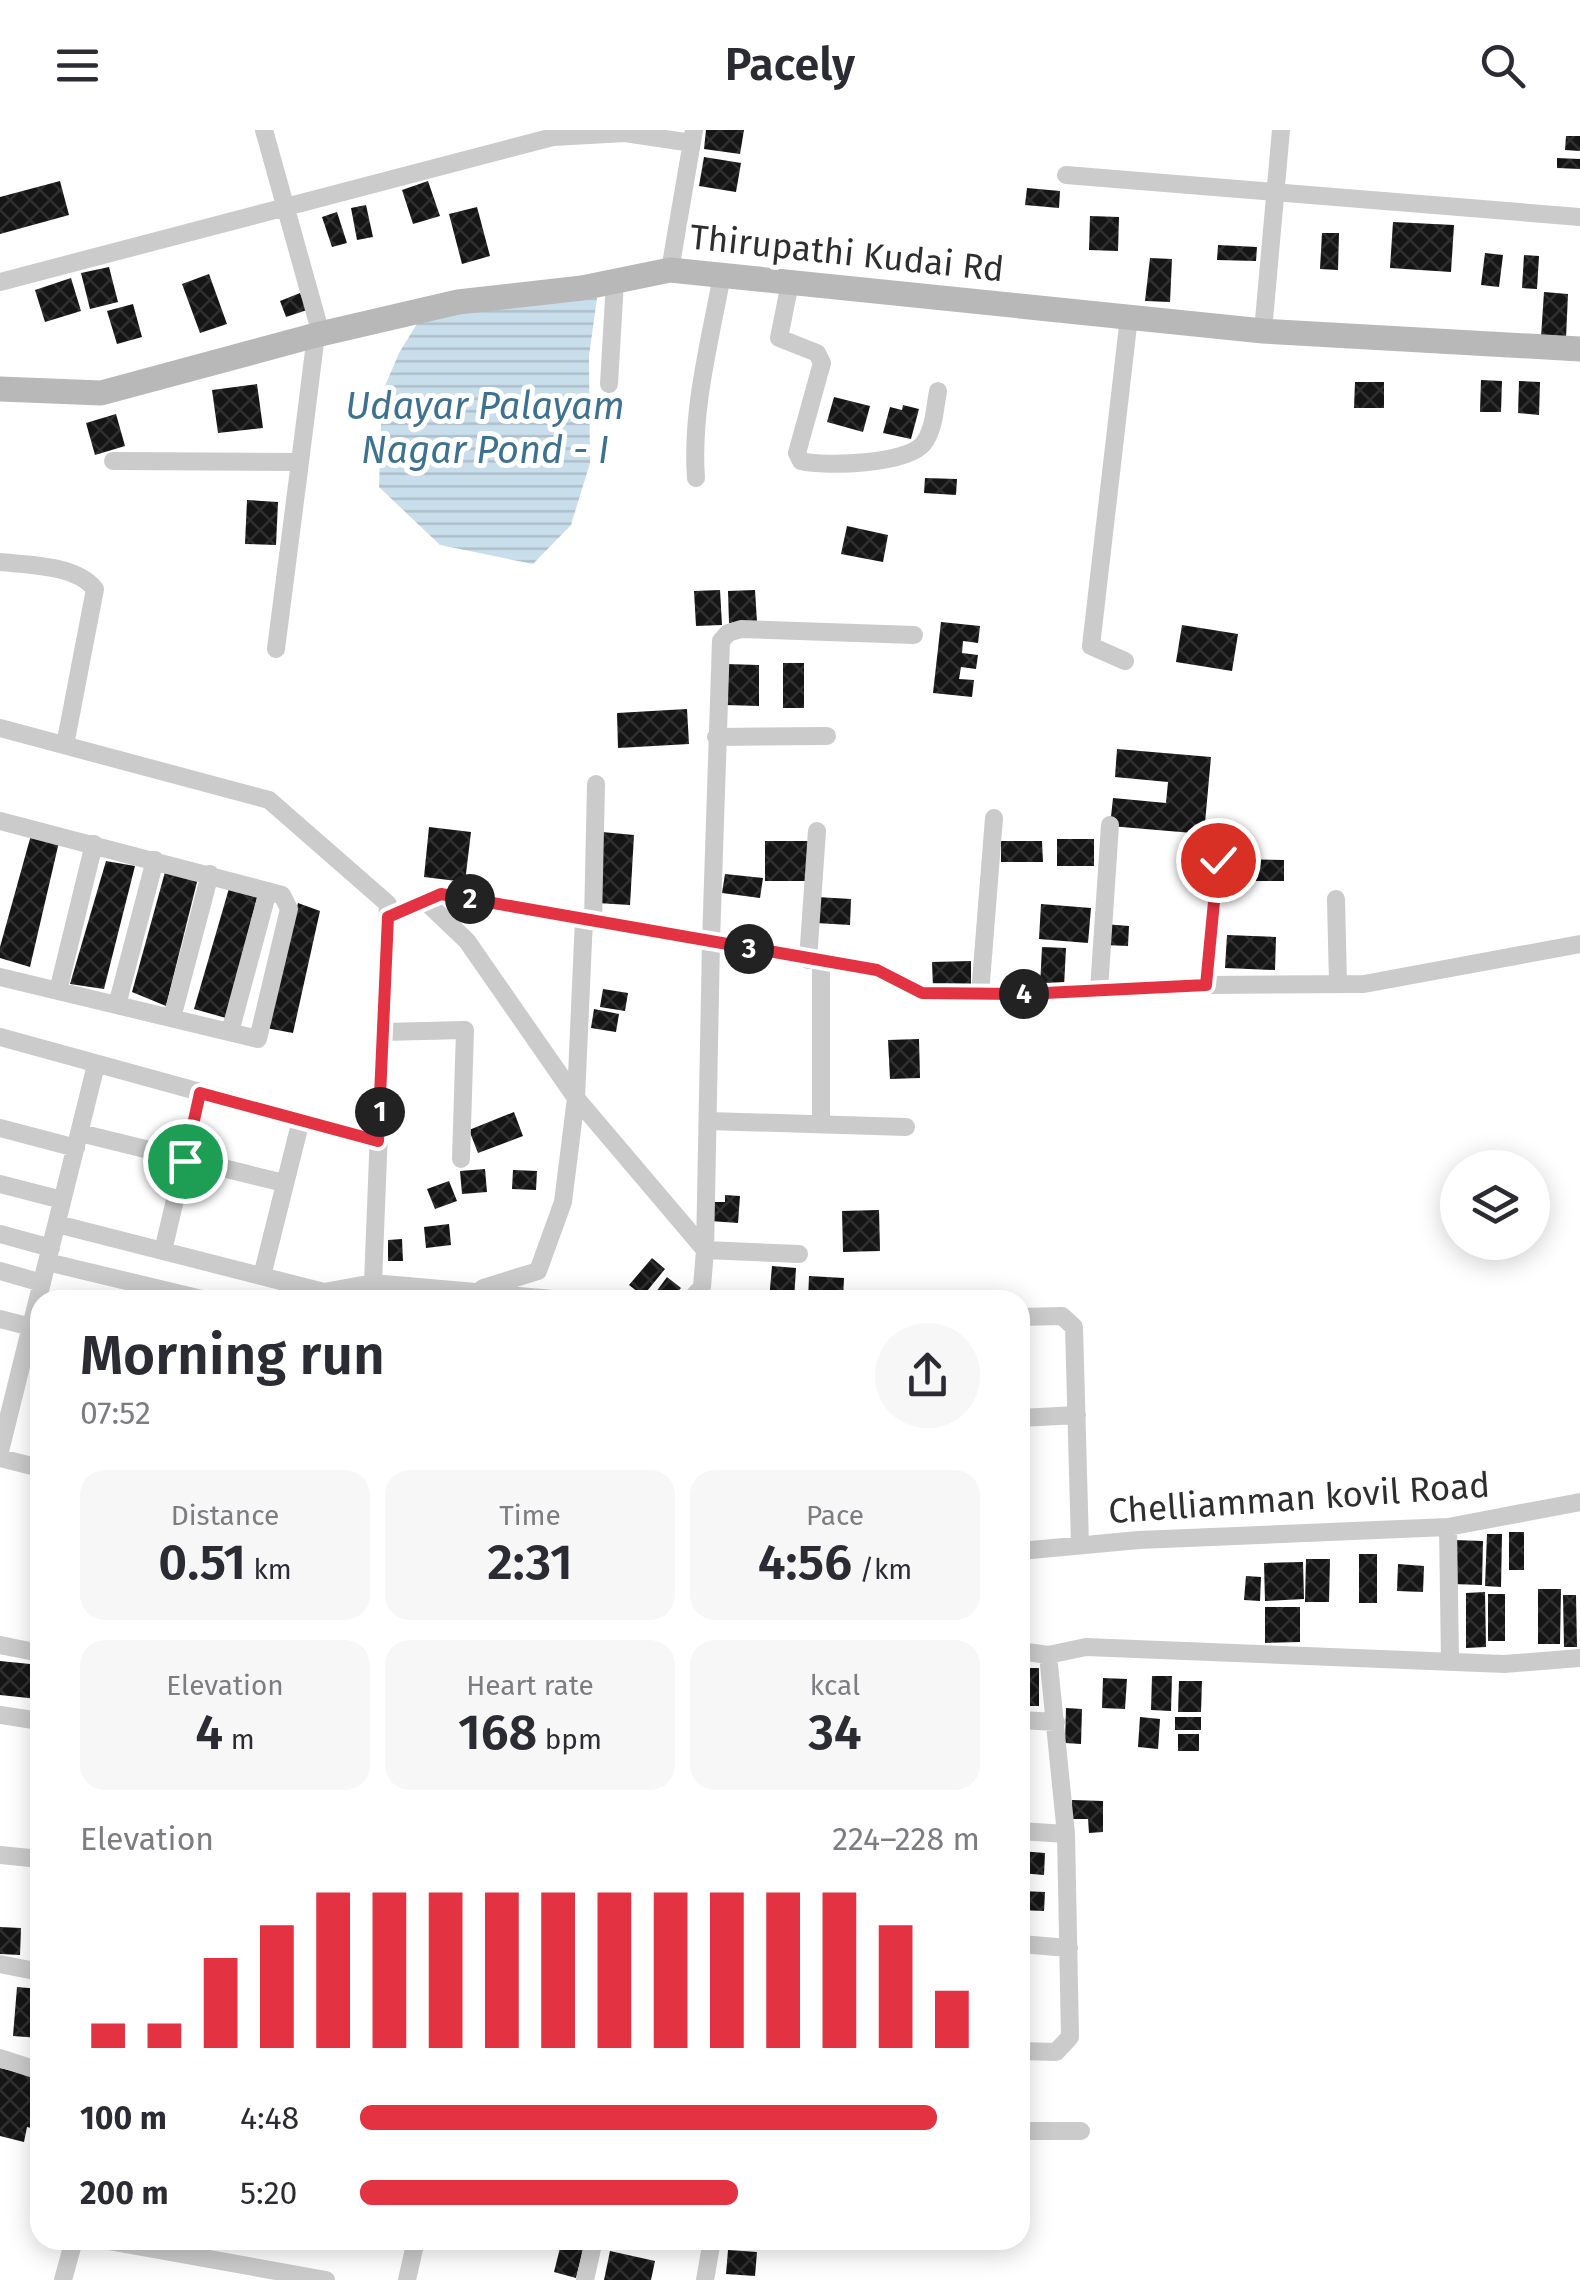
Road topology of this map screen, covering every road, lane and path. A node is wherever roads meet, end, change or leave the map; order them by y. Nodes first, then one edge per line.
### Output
1 (264, 130) edge
2 (1281, 130) edge
3 (565, 133) edge
4 (693, 137) edge
5 (1066, 175) dead end
6 (1276, 191) junction
7 (284, 209) junction
8 (1580, 217) edge
9 (670, 270) junction
10 (722, 276) junction
11 (0, 282) edge
12 (615, 282) junction
13 (790, 283) junction
14 (1129, 318) junction
15 (1263, 332) junction
16 (319, 335) junction
17 (1580, 349) edge
18 (608, 384) dead end
19 (0, 388) edge
20 (938, 390) dead end
21 (113, 461) dead end
22 (300, 462) junction
23 (696, 478) dead end
24 (0, 562) edge
25 (914, 635) dead end
26 (276, 649) dead end
27 (1125, 661) dead end
28 (0, 728) edge
29 (716, 736) junction
30 (827, 736) dead end
31 (64, 745) junction
32 (596, 784) dead end
33 (994, 818) dead end
34 (0, 821) edge
35 (1110, 824) dead end
36 (817, 832) dead end
37 (94, 844) junction
38 (155, 860) junction
39 (1218, 860) dead end
40 (210, 874) junction
41 (268, 890) junction
42 (1336, 899) dead end
43 (424, 900) junction
44 (388, 917) junction
45 (589, 920) junction
46 (711, 942) junction
47 (1580, 944) edge
48 (814, 960) junction
49 (0, 977) edge
50 (1338, 984) junction
51 (1206, 985) junction
52 (1099, 990) junction
53 (58, 991) junction
54 (980, 994) junction
55 (117, 1005) junction
56 (172, 1018) junction
57 (230, 1032) junction
58 (383, 1032) junction
59 (0, 1037) edge
60 (96, 1066) junction
61 (200, 1093) junction
62 (576, 1098) junction
63 (301, 1120) junction
64 (710, 1121) junction
65 (821, 1124) junction
66 (906, 1127) dead end
67 (0, 1128) edge
68 (78, 1141) junction
69 (378, 1141) junction
70 (462, 1159) dead end
71 (185, 1161) junction
72 (0, 1184) edge
73 (284, 1184) junction
74 (62, 1200) junction
75 (56, 1224) junction
76 (0, 1234) edge
77 (705, 1250) junction
78 (163, 1251) junction
79 (799, 1254) dead end
80 (49, 1255) junction
81 (0, 1271) edge
82 (271, 1278) junction
83 (373, 1283) junction
84 (42, 1284) junction
85 (41, 1290) edge
86 (171, 1290) edge
87 (274, 1290) edge
88 (316, 1290) edge
89 (335, 1290) edge
90 (388, 1290) edge
91 (477, 1290) edge
92 (699, 1290) edge
93 (1030, 1317) edge
94 (0, 1319) edge
95 (30, 1330) edge
96 (30, 1343) edge
97 (1077, 1415) junction
98 (1030, 1417) edge
99 (4, 1418) edge
100 (0, 1455) edge
101 (30, 1465) edge
102 (1580, 1502) edge
103 (1448, 1527) junction
104 (1080, 1545) junction
105 (1030, 1550) edge
106 (0, 1646) edge
107 (30, 1651) edge
108 (1030, 1653) edge
109 (1048, 1656) junction
110 (1580, 1658) edge
111 (1450, 1662) junction
112 (0, 1715) edge
113 (30, 1720) edge
114 (1030, 1721) edge
115 (1056, 1722) junction
116 (1030, 1832) edge
117 (1066, 1834) junction
118 (0, 1855) edge
119 (30, 1858) edge
120 (1030, 1945) edge
121 (1069, 1948) junction
122 (0, 1964) edge
123 (30, 1970) edge
124 (1030, 2051) edge
125 (0, 2058) edge
126 (30, 2067) edge
127 (1030, 2131) edge
128 (1081, 2131) dead end
129 (71, 2250) edge
130 (159, 2250) edge
131 (414, 2250) edge
132 (592, 2250) edge
133 (710, 2250) edge
134 (63, 2280) edge
135 (326, 2280) edge
136 (407, 2280) edge
137 (585, 2280) edge
138 (705, 2280) edge

1 - 7 street
2 - 6 street
3 - 4 street
3 - 7 street
4 - 9 street
5 - 6 street
6 - 8 street
6 - 15 street
7 - 11 street
7 - 16 street
9 - 10 street, Thirupathi Kudai Rd
9 - 12 street, Thirupathi Kudai Rd
10 - 13 street, Thirupathi Kudai Rd
10 - 23 street
12 - 16 street, Thirupathi Kudai Rd
12 - 18 street
13 - 14 street, Thirupathi Kudai Rd
13 - 20 street
14 - 15 street, Thirupathi Kudai Rd
14 - 27 street
15 - 17 street, Thirupathi Kudai Rd
16 - 19 street, Thirupathi Kudai Rd
16 - 22 street
21 - 22 street
22 - 26 street
24 - 31 street
25 - 29 street
28 - 31 street
29 - 30 street
29 - 46 street
31 - 44 street
32 - 45 street
33 - 54 street
34 - 37 street
35 - 52 street
36 - 48 street
37 - 38 street
37 - 53 street
38 - 40 street
38 - 55 street
39 - 51 street
40 - 41 street
40 - 56 street
41 - 57 street
41 - 57 street
42 - 50 street
43 - 44 street
43 - 45 street
43 - 62 street
44 - 58 street
45 - 46 street
45 - 62 street
46 - 48 street
46 - 64 street
47 - 50 street
48 - 54 street
48 - 65 street
49 - 53 street
50 - 51 street
51 - 52 street
52 - 54 street
53 - 55 street
55 - 56 street
56 - 57 street
58 - 69 street
58 - 70 street
59 - 60 street
60 - 61 street
60 - 68 street
61 - 63 street
61 - 71 street
62 - 77 street
62 - 91 street
63 - 69 street
63 - 73 street
64 - 65 street
64 - 77 street
65 - 66 street
67 - 68 street
68 - 71 street
68 - 74 street
69 - 83 street
71 - 73 street
71 - 78 street
72 - 74 street
73 - 82 street
74 - 75 street
75 - 78 street
75 - 80 street
76 - 80 street
77 - 79 street
77 - 92 street
78 - 82 street
80 - 84 street
80 - 86 street
81 - 84 street
82 - 87 street
82 - 88 street
83 - 89 street
83 - 90 street
84 - 85 street
93 - 97 street
94 - 95 street
96 - 99 street
97 - 98 street
97 - 104 street
99 - 100 street
100 - 101 street
102 - 103 street, Chelliamman kovil Road
103 - 104 street, Chelliamman kovil Road
103 - 111 street
104 - 105 street, Chelliamman kovil Road
106 - 107 street
108 - 109 street
109 - 111 street
109 - 115 street
110 - 111 street
112 - 113 street
114 - 115 street
115 - 117 street
116 - 117 street
117 - 121 street
118 - 119 street
120 - 121 street
121 - 124 street
122 - 123 street
125 - 126 street
127 - 128 street
129 - 134 street
130 - 135 street
131 - 136 street
132 - 137 street
133 - 138 street

